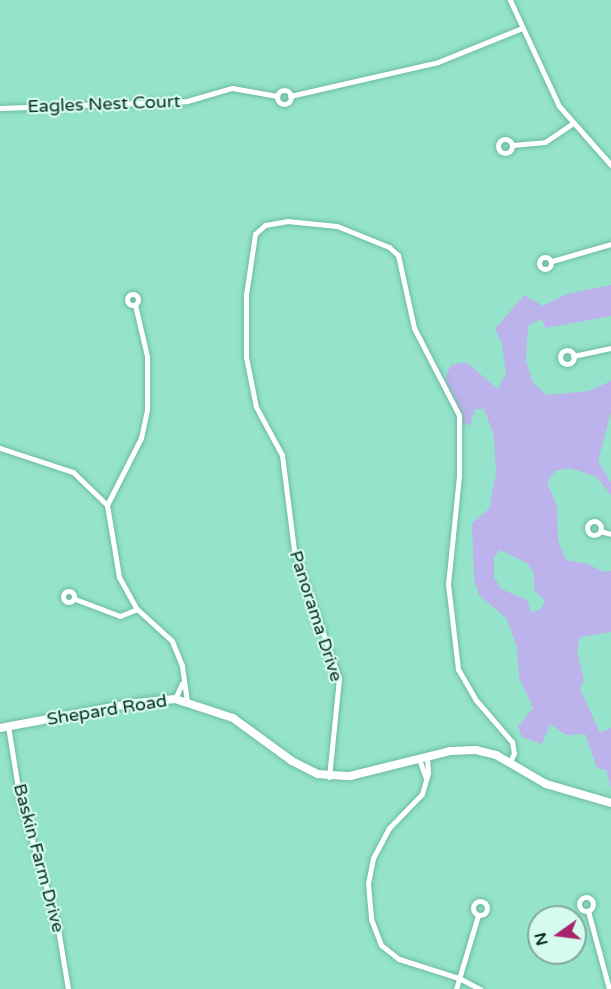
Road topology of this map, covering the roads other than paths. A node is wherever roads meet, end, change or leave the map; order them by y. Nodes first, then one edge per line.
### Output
1 (510, 0) edge
2 (522, 28) junction
3 (277, 96) junction
4 (290, 96) junction
5 (0, 108) edge
6 (572, 124) junction
7 (512, 145) dead end
8 (611, 165) edge
9 (611, 244) edge
10 (552, 261) dead end
11 (135, 305) dead end
12 (611, 348) edge
13 (573, 356) dead end
14 (0, 448) edge
15 (107, 505) junction
16 (600, 531) dead end
17 (611, 534) edge
18 (75, 599) dead end
19 (137, 609) junction
20 (183, 682) junction
21 (175, 699) junction
22 (187, 701) junction
23 (4, 727) edge
24 (423, 758) junction
25 (510, 762) junction
26 (329, 777) junction
27 (611, 803) edge
28 (588, 911) dead end
29 (478, 915) dead end
30 (459, 978) junction
31 (68, 989) edge
32 (456, 989) edge
33 (480, 989) edge
34 (609, 989) edge

1 - 2 street
2 - 4 street, Eagles Nest Court
2 - 6 street
3 - 4 street, Eagles Nest Court
3 - 4 street, Eagles Nest Court
3 - 5 street, Eagles Nest Court
6 - 7 street
6 - 8 street
9 - 10 street
11 - 15 street
12 - 13 street
14 - 15 street
15 - 19 street
16 - 17 street
18 - 19 street
19 - 20 street
20 - 21 street
20 - 22 street
21 - 22 street, Shepard Road
21 - 23 street, Shepard Road
22 - 26 street, Shepard Road
23 - 31 street, Baskin Farm Drive
24 - 25 street, Shepard Road
24 - 26 street, Shepard Road
24 - 30 street
25 - 26 street, Panorama Drive
25 - 27 street, Shepard Road
28 - 34 street
29 - 30 street
30 - 32 street
30 - 33 street

